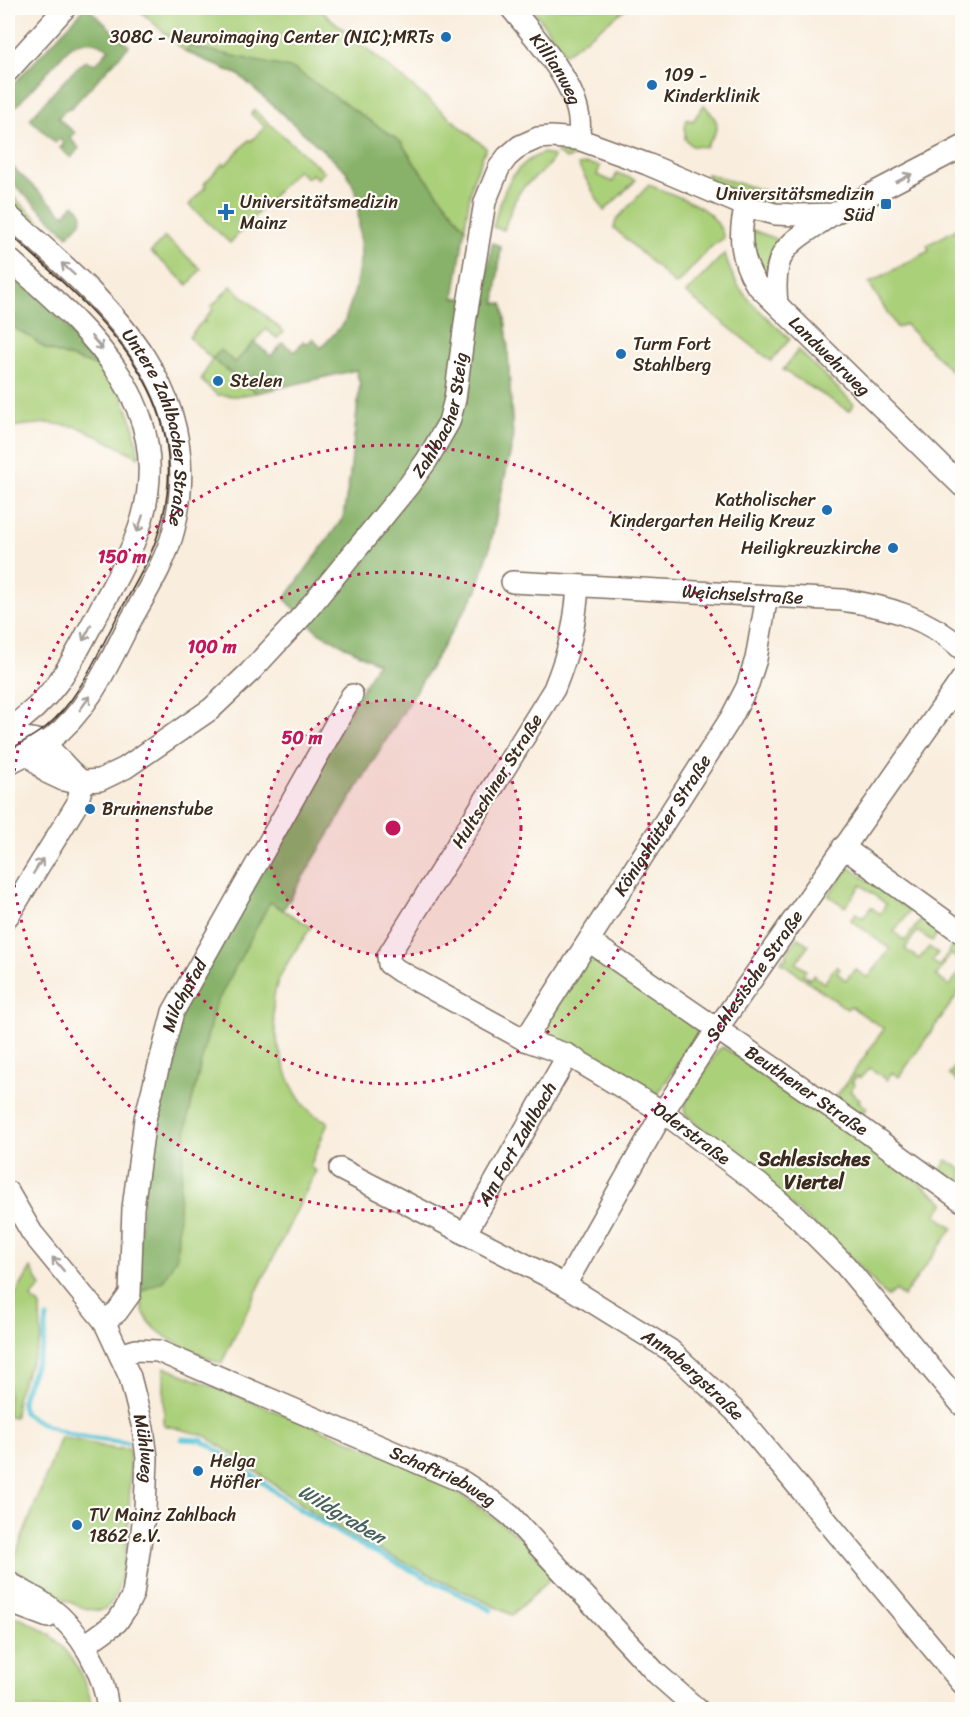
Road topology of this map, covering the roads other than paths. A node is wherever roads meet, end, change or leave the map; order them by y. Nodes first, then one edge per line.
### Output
1 (65, 8) edge
2 (511, 8) edge
3 (8, 71) edge
4 (578, 139) junction
5 (963, 147) edge
6 (746, 206) junction
7 (833, 214) junction
8 (8, 215) edge
9 (8, 258) edge
10 (777, 304) junction
11 (963, 486) edge
12 (512, 582) dead end
13 (578, 587) junction
14 (767, 596) junction
15 (963, 649) edge
16 (963, 679) edge
17 (352, 695) dead end
18 (46, 698) junction
19 (8, 729) edge
20 (8, 738) edge
21 (34, 745) junction
22 (8, 764) edge
23 (83, 782) junction
24 (843, 848) junction
25 (8, 916) edge
26 (963, 933) edge
27 (589, 941) junction
28 (389, 963) joint
29 (717, 1029) junction
30 (525, 1040) junction
31 (568, 1055) junction
32 (663, 1112) junction
33 (340, 1169) dead end
34 (8, 1192) edge
35 (963, 1201) edge
36 (465, 1234) junction
37 (565, 1285) junction
38 (100, 1315) junction
39 (120, 1354) junction
40 (963, 1405) edge
41 (8, 1582) edge
42 (8, 1597) edge
43 (8, 1602) edge
44 (65, 1623) junction
45 (85, 1645) junction
46 (963, 1683) edge
47 (108, 1710) edge
48 (698, 1710) edge

1 - 3 street
2 - 4 street, Killianweg
4 - 6 street, Zahlbacher Steig
4 - 23 street, Zahlbacher Steig
7 -> 5 street
6 - 7 street, Zahlbacher Steig
6 - 10 street, Landwehrweg
7 - 10 street
21 -> 8 street, Untere Zahlbacher Straße
9 -> 18 street, Untere Zahlbacher Straße
10 - 11 street, Landwehrweg
12 - 13 street, Weichselstraße
13 - 14 street, Weichselstraße
13 - 28 street, Hultschiner Straße
14 - 15 street, Weichselstraße
14 - 27 street, Königshütter Straße
16 - 24 street, Schlesische Straße
17 - 38 street, Milchpfad
18 - 19 street, Untere Zahlbacher Straße
18 - 21 street
20 - 21 street
21 - 22 street, Untere Zahlbacher Straße
21 - 23 street
25 -> 23 street
24 - 26 street
24 - 29 street, Schlesische Straße
27 - 29 street, Beuthener Straße
27 - 30 street, Königshütter Straße
28 - 30 street, Oderstraße
29 - 32 street, Schlesische Straße
29 - 35 street, Beuthener Straße
30 - 31 street, Oderstraße
31 - 32 street, Oderstraße
31 - 36 street, Am Fort Zahlbach
32 - 37 street, Schlesische Straße
32 - 40 street, Oderstraße
33 - 36 street, Annabergstraße
38 -> 34 street, Mühlweg
36 - 37 street, Annabergstraße
37 - 46 street, Annabergstraße
38 - 39 street, Mühlweg
39 - 45 street, Mühlweg
39 - 48 street, Schaftriebweg
41 - 42 street
41 - 44 street
43 - 44 street
44 - 45 street
45 - 47 street

